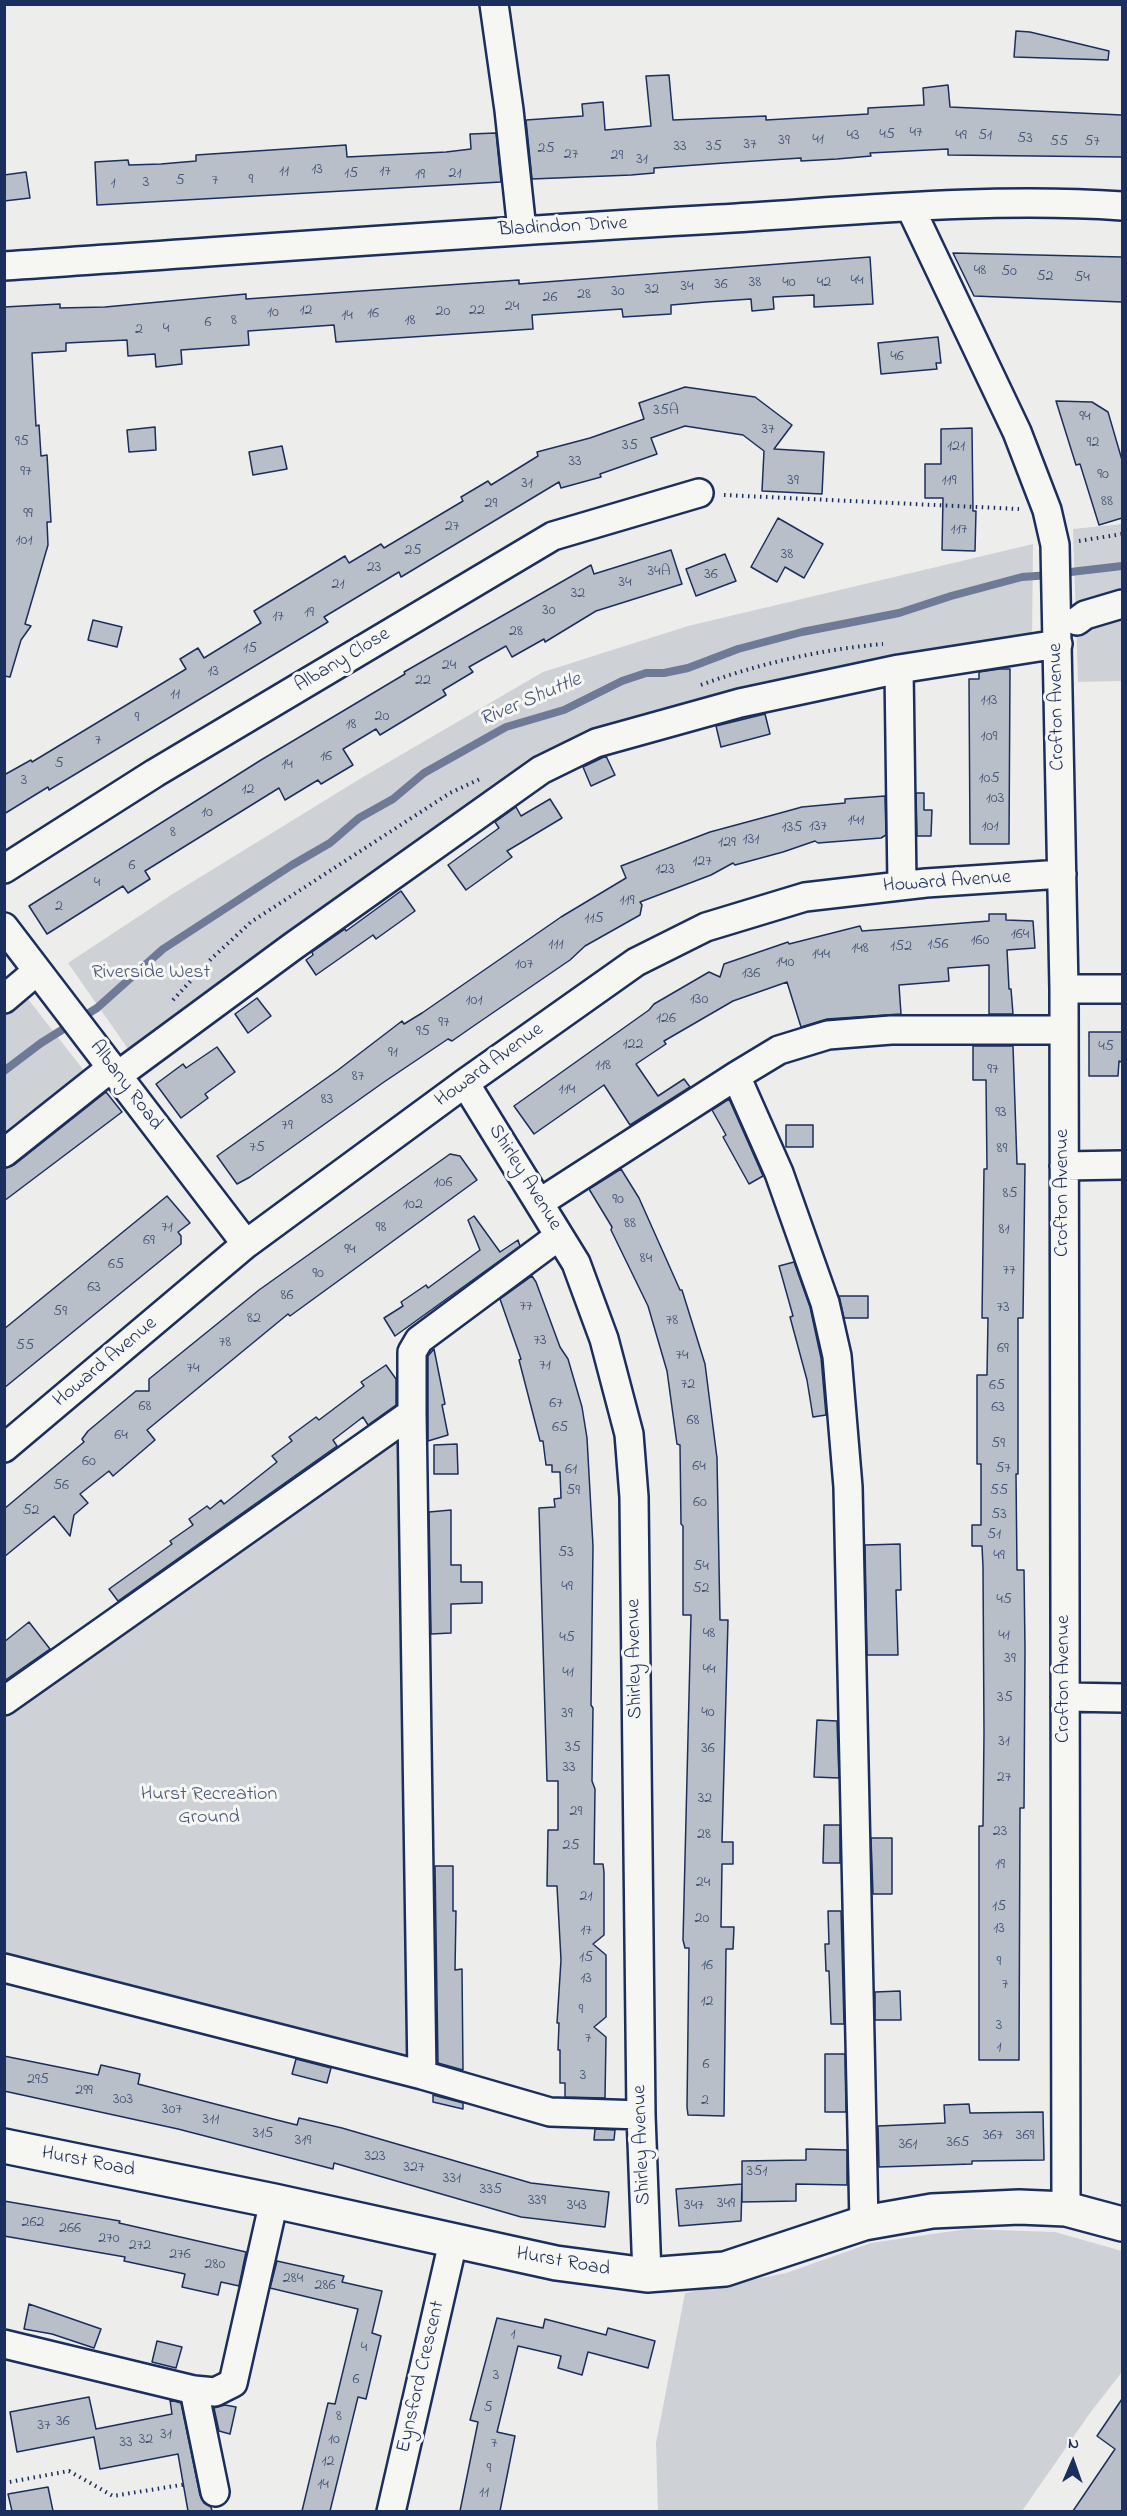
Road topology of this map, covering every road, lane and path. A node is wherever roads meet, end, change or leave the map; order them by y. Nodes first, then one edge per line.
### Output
1 (494, 4) edge
2 (1122, 206) edge
3 (910, 207) junction
4 (522, 230) junction
5 (4, 266) edge
6 (699, 493) joint
7 (1047, 510) junction
8 (1122, 534) edge
9 (1055, 545) junction
10 (1122, 604) edge
11 (1067, 623) junction
12 (899, 669) junction
13 (4, 869) edge
14 (1062, 874) junction
15 (902, 885) junction
16 (4, 927) edge
17 (37, 971) junction
18 (1064, 989) junction
19 (1122, 989) edge
20 (4, 999) edge
21 (1064, 1030) junction
22 (114, 1072) junction
23 (736, 1076) junction
24 (465, 1083) junction
25 (4, 1153) edge
26 (1122, 1165) edge
27 (1064, 1166) junction
28 (539, 1203) junction
29 (559, 1236) junction
30 (246, 1244) junction
31 (412, 1413) junction
32 (4, 1448) edge
33 (1065, 1697) junction
34 (1122, 1698) edge
35 (4, 1701) edge
36 (4, 1968) edge
37 (422, 2075) junction
38 (641, 2115) junction
39 (4, 2146) edge
40 (274, 2200) junction
41 (1066, 2210) junction
42 (864, 2223) junction
43 (1122, 2224) edge
44 (453, 2242) junction
45 (647, 2275) junction
46 (4, 2344) edge
47 (194, 2390) junction
48 (4, 2483) edge
49 (213, 2486) joint
50 (391, 2511) edge

1 - 4 street
2 - 3 street, Bladindon Drive
3 - 4 street, Bladindon Drive
3 - 7 street, Crofton Avenue
4 - 5 street, Bladindon Drive
6 - 7 path
6 - 13 street, Albany Close
7 - 9 street, Crofton Avenue
8 - 9 path
9 - 11 street, Crofton Avenue
10 - 11 street
11 - 12 street
11 - 14 street, Crofton Avenue
12 - 15 street
12 - 22 street
14 - 15 street, Howard Avenue
14 - 18 street, Crofton Avenue
15 - 24 street, Howard Avenue
16 - 17 street, Albany Road
17 - 20 street
17 - 22 street, Albany Road
18 - 19 street
18 - 21 street, Crofton Avenue
21 - 23 street
21 - 27 street, Crofton Avenue
22 - 25 street
22 - 30 street, Albany Road
23 - 28 street
23 - 42 street
24 - 28 street, Shirley Avenue
24 - 30 street, Howard Avenue
26 - 27 street
27 - 33 street, Crofton Avenue
28 - 29 street, Shirley Avenue
29 - 31 street
29 - 38 street, Shirley Avenue
30 - 32 street, Howard Avenue
31 - 35 street
31 - 37 street
33 - 34 street
33 - 41 street, Crofton Avenue
36 - 37 street
37 - 38 street
38 - 45 street, Shirley Avenue
39 - 40 main road, Hurst Road
40 - 44 main road, Hurst Road
40 - 47 street
41 - 42 main road, Hurst Road
41 - 43 main road, Hurst Road
42 - 45 main road, Hurst Road
44 - 45 main road, Hurst Road
44 - 50 street, Eynsford Crescent
46 - 47 street
47 - 49 street
48 - 49 path

